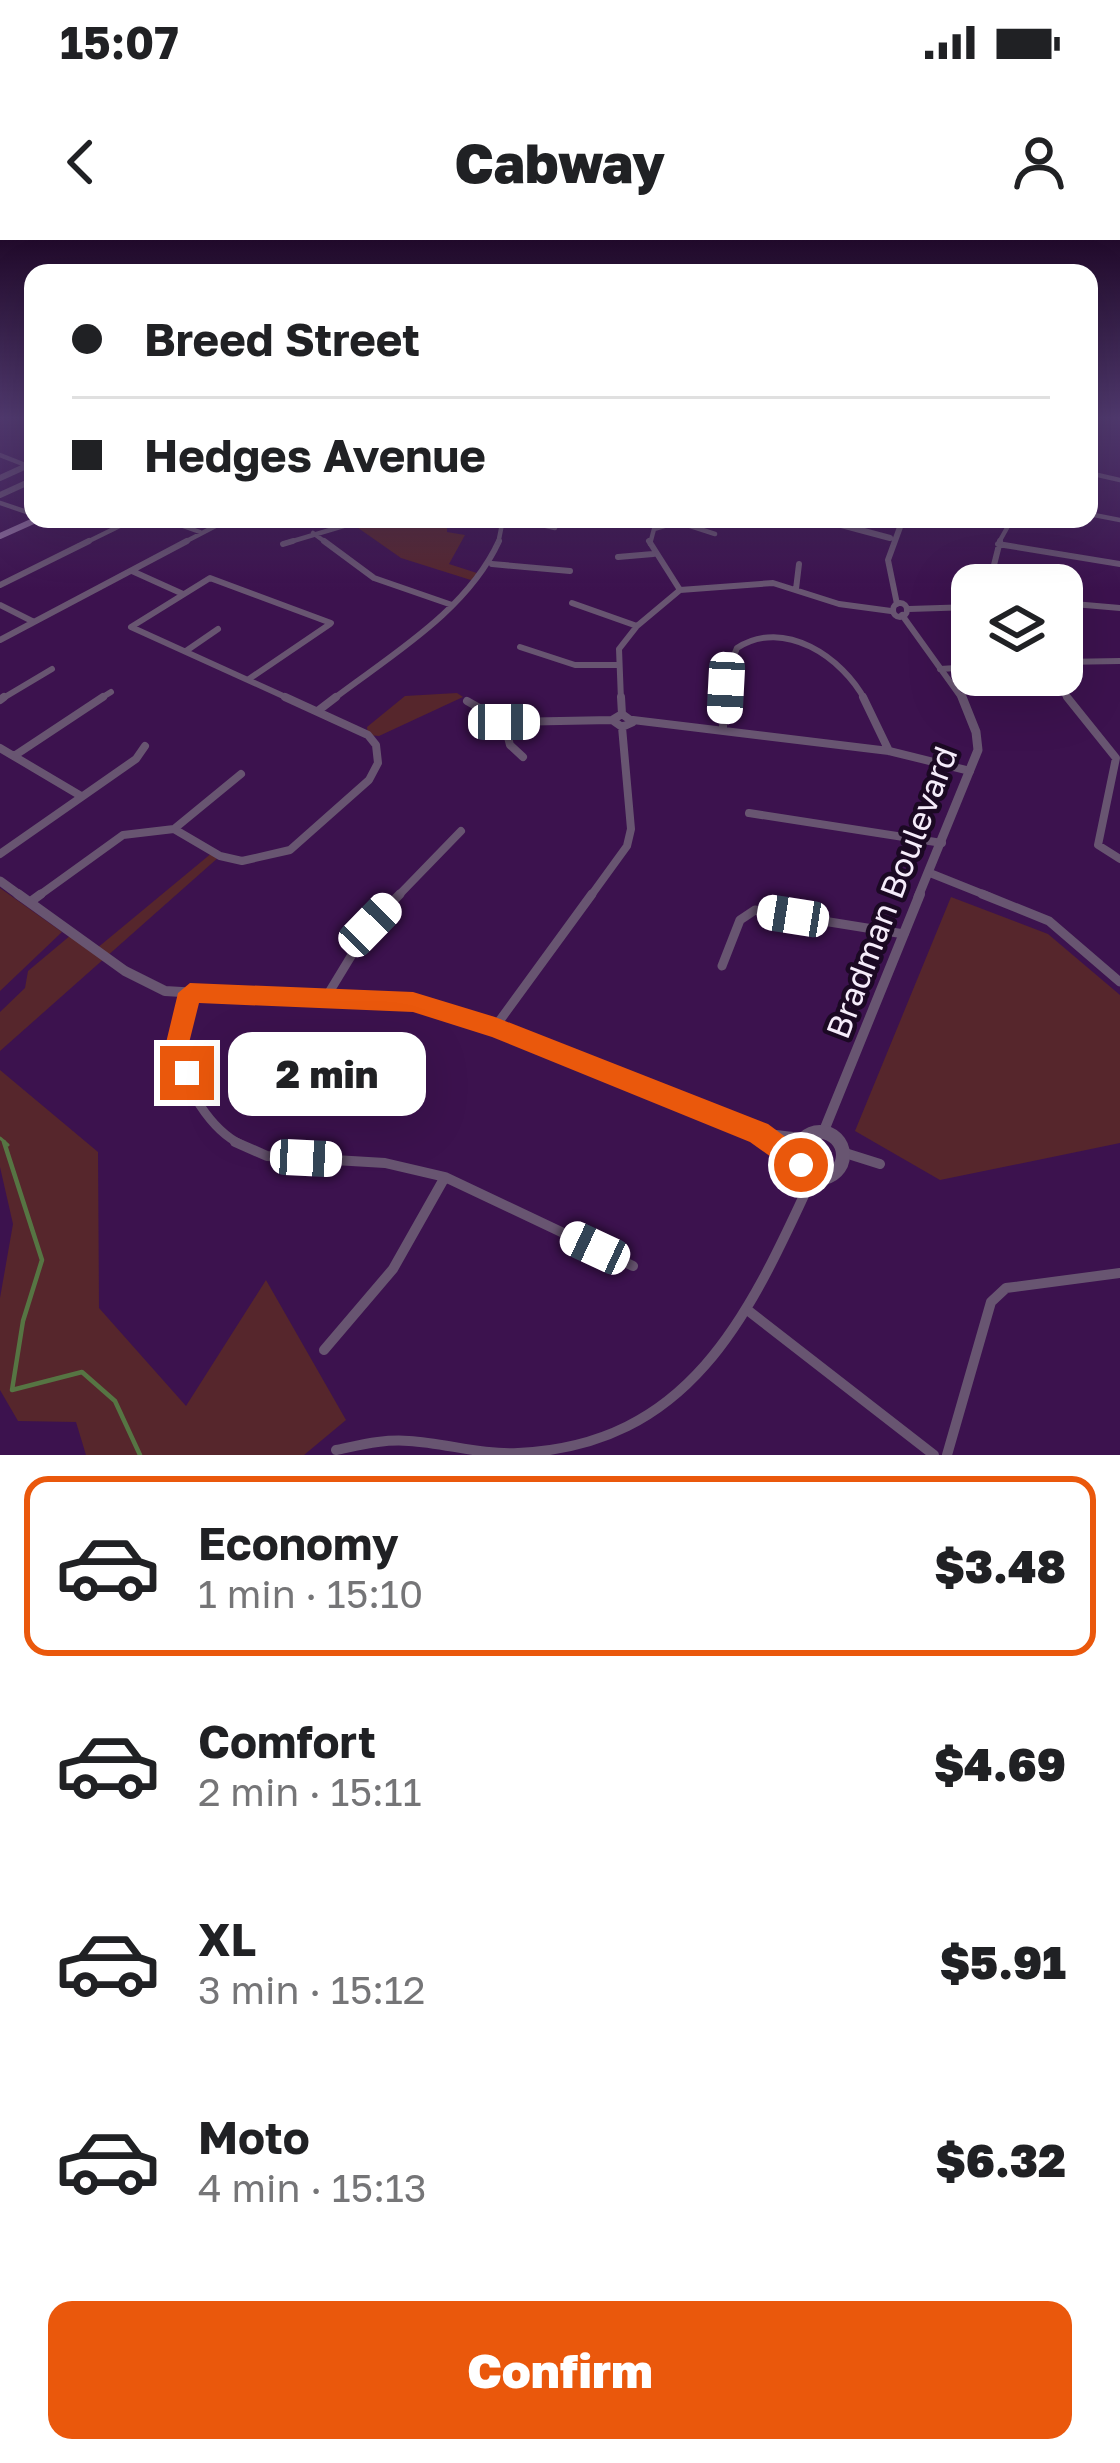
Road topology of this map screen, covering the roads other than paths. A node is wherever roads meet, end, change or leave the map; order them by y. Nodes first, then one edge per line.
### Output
1 (116, 528) edge
2 (189, 528) edge
3 (209, 528) edge
4 (332, 528) edge
5 (501, 528) edge
6 (658, 528) edge
7 (697, 528) edge
8 (853, 528) edge
9 (897, 528) edge
10 (1007, 528) edge
11 (200, 532) junction
12 (313, 533) junction
13 (715, 534) dead end
14 (890, 538) junction
15 (283, 544) dead end
16 (998, 544) junction
17 (653, 554) junction
18 (618, 557) dead end
19 (491, 564) junction
20 (799, 564) dead end
21 (994, 564) edge
22 (1120, 564) edge
23 (130, 570) junction
24 (570, 571) dead end
25 (0, 585) edge
26 (680, 590) junction
27 (796, 590) junction
28 (183, 593) junction
29 (572, 603) dead end
30 (0, 605) edge
31 (452, 605) junction
32 (1083, 605) edge
33 (1120, 608) edge
34 (951, 609) edge
35 (900, 610) junction
36 (34, 622) junction
37 (637, 626) junction
38 (218, 629) dead end
39 (0, 640) edge
40 (520, 647) dead end
41 (185, 652) junction
42 (1120, 661) edge
43 (1083, 662) edge
44 (618, 665) junction
45 (951, 668) edge
46 (52, 669) dead end
47 (940, 669) junction
48 (249, 679) junction
49 (111, 692) dead end
50 (1066, 696) edge
51 (0, 700) edge
52 (467, 700) dead end
53 (318, 710) junction
54 (622, 714) junction
55 (612, 720) junction
56 (633, 720) junction
57 (504, 722) junction
58 (622, 727) junction
59 (723, 729) junction
60 (145, 746) dead end
61 (0, 748) edge
62 (889, 751) junction
63 (14, 756) junction
64 (523, 757) dead end
65 (971, 771) junction
66 (241, 774) dead end
67 (1116, 774) edge
68 (82, 797) junction
69 (748, 813) dead end
70 (174, 829) junction
71 (461, 831) dead end
72 (942, 844) junction
73 (0, 854) edge
74 (1120, 860) edge
75 (930, 873) junction
76 (0, 881) edge
77 (30, 902) junction
78 (906, 934) junction
79 (722, 965) dead end
80 (1120, 982) edge
81 (190, 993) junction
82 (325, 998) junction
83 (495, 1027) junction
84 (759, 1133) junction
85 (823, 1133) junction
86 (801, 1138) junction
87 (842, 1152) junction
88 (798, 1158) junction
89 (880, 1164) dead end
90 (813, 1176) junction
91 (445, 1177) junction
92 (633, 1266) dead end
93 (1120, 1273) edge
94 (750, 1312) junction
95 (324, 1350) dead end
96 (336, 1450) dead end
97 (934, 1455) edge
98 (947, 1455) edge

1 - 25 street
2 - 11 street
3 - 11 street
4 - 12 street
5 - 19 street
6 - 17 street
7 - 13 street
8 - 14 street
9 - 14 street
10 - 16 street
11 - 23 street
12 - 15 street
12 - 31 street
14 - 35 street, Bradman Boulevard
16 - 21 street
16 - 22 street
17 - 18 street
17 - 26 street
19 - 24 street
19 - 31 street
20 - 27 street
23 - 28 street
23 - 36 street
26 - 27 street
26 - 37 street
27 - 35 street
28 - 41 street
28 - 48 street
29 - 37 street
30 - 36 street
31 - 53 street
32 - 33 street
34 - 35 street
35 - 47 street, Bradman Boulevard
36 - 39 street
37 - 44 street
38 - 41 street
40 - 44 street
41 - 48 street
42 - 43 street
44 - 54 street
45 - 47 street
46 - 51 street
47 - 65 street, Bradman Boulevard
48 - 53 street
49 - 63 street
50 - 67 street
52 - 57 street
53 - 70 street
54 - 55 street
54 - 56 street
55 - 57 street
55 - 58 street
56 - 58 street
56 - 59 street
57 - 64 street
58 - 83 street
59 - 62 street
59 - 62 street
60 - 68 street
61 - 63 street
62 - 65 street
63 - 68 street
65 - 72 street, Bradman Boulevard
66 - 70 street
67 - 74 street
68 - 73 street
69 - 72 street
70 - 77 street
71 - 82 street
72 - 75 street, Bradman Boulevard
75 - 78 street, Bradman Boulevard
75 - 80 street
76 - 77 street
77 - 81 street
78 - 79 street
78 - 85 street, Bradman Boulevard
81 - 82 street
81 - 91 street
82 - 83 street
83 - 84 street
84 - 86 street
84 - 88 street
85 - 86 street
85 - 87 street
86 - 88 street
87 - 89 street
87 - 90 street
88 - 90 street
90 - 94 street
91 - 92 street
91 - 95 street
93 - 98 street
94 - 96 street
94 - 97 street

